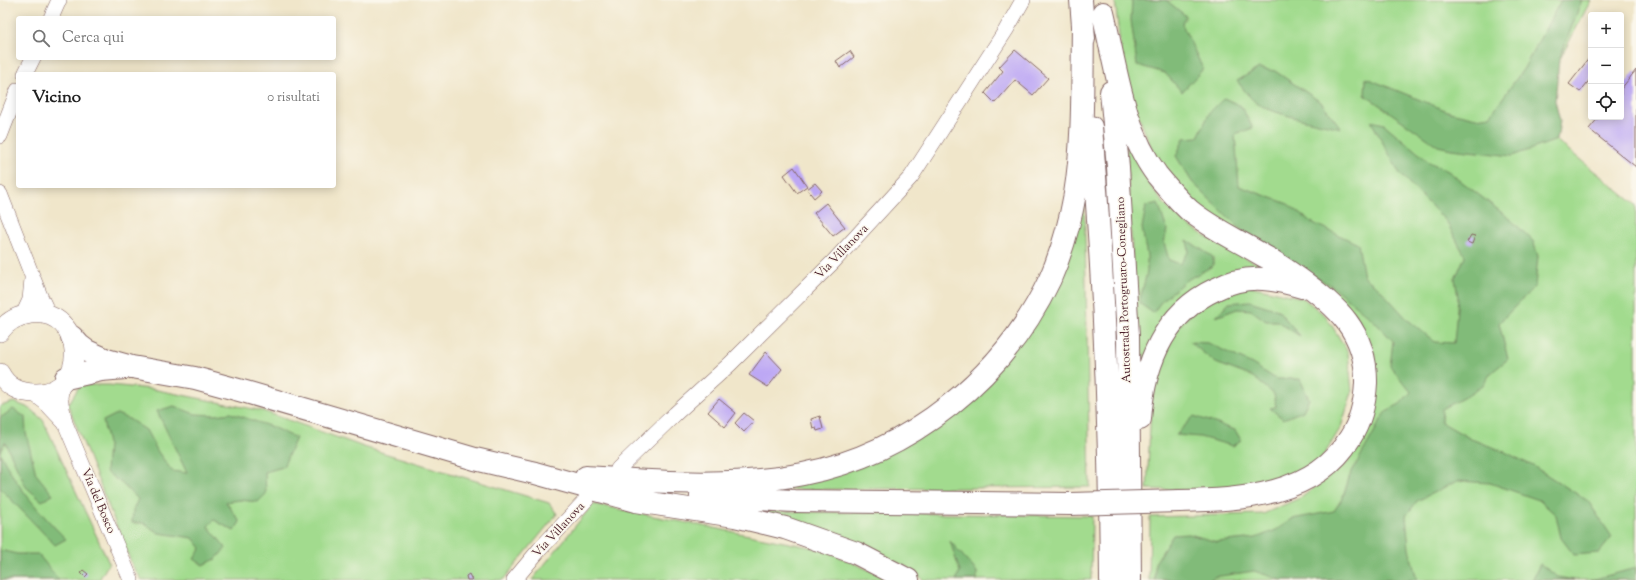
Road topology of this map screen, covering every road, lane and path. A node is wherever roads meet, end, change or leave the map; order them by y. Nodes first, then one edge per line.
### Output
1 (59, 0) edge
2 (1023, 0) edge
3 (1081, 0) edge
4 (1102, 7) edge
5 (52, 16) edge
6 (1083, 25) junction
7 (32, 60) edge
8 (27, 72) edge
9 (16, 95) edge
10 (0, 136) edge
11 (0, 194) edge
12 (32, 276) junction
13 (1316, 291) junction
14 (23, 315) junction
15 (54, 318) junction
16 (0, 332) edge
17 (72, 337) junction
18 (132, 367) junction
19 (0, 373) edge
20 (64, 381) junction
21 (7, 390) edge
22 (33, 393) junction
23 (65, 423) junction
24 (618, 469) dead end
25 (535, 473) junction
26 (587, 499) dead end
27 (125, 577) edge
28 (514, 580) edge
29 (908, 580) edge
30 (1111, 580) edge
31 (1130, 580) edge
32 (1140, 580) edge

1 - 5 street
2 - 24 street, Via Villanova
3 - 6 highway, Autostrada Portogruaro-Conegliano
4 - 13 highway
4 - 31 highway, Autostrada Portogruaro-Conegliano
6 - 25 highway
6 - 30 highway, Autostrada Portogruaro-Conegliano
7 - 8 street
9 - 10 street
11 - 12 street
12 - 14 street
12 - 15 street
13 - 25 highway, bridge
13 - 32 highway
14 - 15 main road
14 - 16 main road
15 - 17 main road
17 - 18 highway
17 - 20 main road
18 - 20 highway
18 - 25 highway
19 - 21 main road
20 - 22 main road
20 - 23 street
21 - 22 main road
22 - 23 street
23 - 27 street, Via del Bosco
25 - 29 highway
26 - 28 street, Via Villanova

